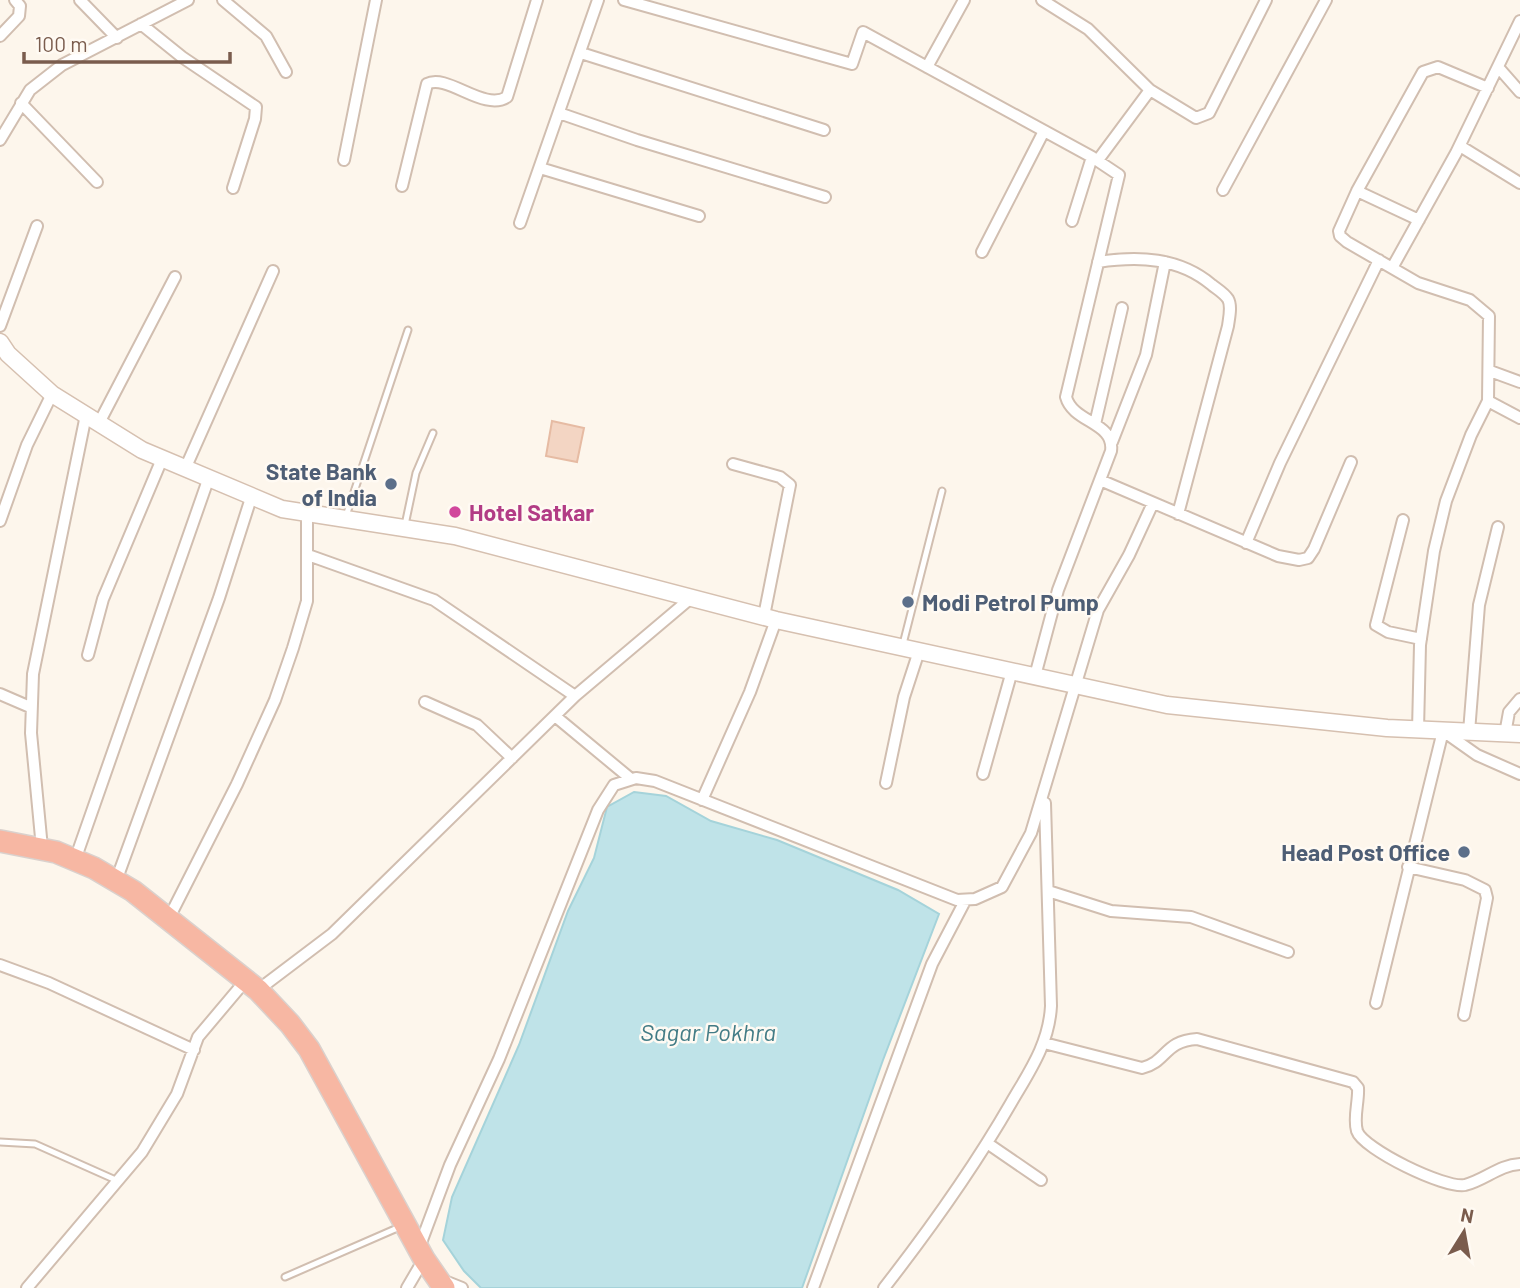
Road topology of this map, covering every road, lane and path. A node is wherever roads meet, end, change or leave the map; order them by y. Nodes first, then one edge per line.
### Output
1 (15, 0) edge
2 (80, 0) edge
3 (188, 0) edge
4 (223, 0) edge
5 (376, 0) edge
6 (537, 0) edge
7 (598, 0) edge
8 (625, 0) edge
9 (964, 0) edge
10 (1042, 0) edge
11 (1266, 0) edge
12 (1326, 0) edge
13 (1520, 21) edge
14 (141, 24) junction
15 (0, 36) edge
16 (117, 38) junction
17 (581, 53) junction
18 (927, 66) junction
19 (1498, 67) junction
20 (286, 72) dead end
21 (1488, 88) junction
22 (1150, 90) junction
23 (1520, 92) edge
24 (21, 103) junction
25 (559, 113) junction
26 (824, 130) dead end
27 (1044, 131) junction
28 (0, 140) edge
29 (1460, 146) junction
30 (1095, 159) junction
31 (344, 160) dead end
32 (540, 168) junction
33 (97, 182) dead end
34 (1520, 183) edge
35 (402, 186) dead end
36 (233, 188) dead end
37 (1223, 190) dead end
38 (1357, 191) junction
39 (825, 197) dead end
40 (699, 216) dead end
41 (1419, 220) junction
42 (1072, 221) dead end
43 (520, 223) dead end
44 (37, 226) dead end
45 (982, 252) dead end
46 (1100, 255) junction
47 (1379, 260) junction
48 (1165, 262) junction
49 (1392, 268) junction
50 (273, 271) dead end
51 (175, 277) dead end
52 (1122, 308) dead end
53 (0, 326) edge
54 (408, 330) dead end
55 (0, 342) edge
56 (7, 360) edge
57 (1490, 370) junction
58 (1520, 382) edge
59 (52, 394) junction
60 (1488, 401) junction
61 (1520, 418) edge
62 (93, 419) junction
63 (1095, 424) junction
64 (433, 433) dead end
65 (1112, 442) junction
66 (162, 459) junction
67 (1351, 462) dead end
68 (733, 464) dead end
69 (186, 469) junction
70 (208, 480) junction
71 (1100, 480) junction
72 (942, 491) dead end
73 (251, 498) junction
74 (1153, 503) junction
75 (307, 513) junction
76 (1178, 514) junction
77 (345, 519) junction
78 (1404, 520) dead end
79 (0, 521) edge
80 (1498, 527) dead end
81 (405, 528) junction
82 (1246, 543) junction
83 (309, 555) junction
84 (691, 598) junction
85 (770, 618) junction
86 (1421, 639) junction
87 (902, 647) junction
88 (919, 651) junction
89 (88, 655) dead end
90 (1012, 671) junction
91 (1035, 676) junction
92 (1075, 685) junction
93 (0, 694) edge
94 (575, 696) junction
95 (1520, 699) edge
96 (425, 702) dead end
97 (30, 707) junction
98 (555, 716) junction
99 (1418, 730) junction
100 (1443, 731) junction
101 (1469, 732) junction
102 (1513, 734) edge
103 (512, 758) junction
104 (983, 774) dead end
105 (1520, 774) edge
106 (631, 779) junction
107 (886, 783) dead end
108 (1044, 796) junction
109 (702, 800) junction
110 (0, 841) edge
111 (42, 848) junction
112 (75, 860) junction
113 (1408, 867) junction
114 (116, 881) junction
115 (1048, 891) junction
116 (965, 901) junction
117 (169, 918) junction
118 (1288, 952) dead end
119 (0, 965) edge
120 (252, 985) junction
121 (1376, 1003) dead end
122 (1464, 1015) dead end
123 (1044, 1043) junction
124 (194, 1050) junction
125 (0, 1142) edge
126 (987, 1143) junction
127 (1520, 1164) edge
128 (1041, 1180) dead end
129 (117, 1181) junction
130 (405, 1225) junction
131 (421, 1254) junction
132 (285, 1277) dead end
133 (440, 1283) edge
134 (27, 1288) edge
135 (407, 1288) edge
136 (462, 1288) edge
137 (813, 1288) edge
138 (884, 1288) edge

1 - 15 street
2 - 16 street
3 - 14 street
4 - 20 street
5 - 31 street
6 - 35 street
7 - 17 street
8 - 18 street
9 - 18 street
10 - 22 street
11 - 22 street
12 - 37 street
13 - 19 street
14 - 16 street
14 - 36 street
16 - 24 street
17 - 25 street
17 - 26 street
18 - 27 street
19 - 21 street
19 - 23 street
21 - 29 street
21 - 38 street
22 - 30 street
24 - 28 street
24 - 33 street
25 - 32 street
25 - 39 street
27 - 30 street
27 - 45 street
29 - 34 street
29 - 41 street
30 - 42 street
30 - 46 street
32 - 40 street
32 - 43 street
38 - 41 street
38 - 47 street
41 - 49 street
44 - 53 street
46 - 48 street
46 - 63 street
47 - 49 street
47 - 82 street
48 - 65 street
48 - 76 street
49 - 57 street
50 - 69 street
51 - 62 street
52 - 63 street
54 - 77 lane
55 - 56 street
56 - 59 street
57 - 58 street
57 - 60 street
59 - 62 street
59 - 79 street
60 - 61 street
60 - 86 street
62 - 66 street
62 - 97 street
63 - 65 street
64 - 81 lane
65 - 71 street
66 - 69 street
66 - 89 street
67 - 82 street
68 - 85 street
69 - 70 street
70 - 73 street
70 - 112 street
71 - 74 street
71 - 91 street
72 - 87 lane
73 - 75 street
73 - 114 street
74 - 76 street
74 - 92 street
75 - 77 street
75 - 83 street
76 - 82 street
77 - 81 street
78 - 86 street
80 - 101 street
81 - 84 street
83 - 94 street
83 - 117 street
84 - 85 street
84 - 94 street
85 - 87 street
85 - 109 street
86 - 99 street
87 - 88 street
88 - 90 street
88 - 107 street
90 - 91 street
90 - 104 street
91 - 92 street
92 - 99 street
92 - 108 street
93 - 97 street
94 - 98 street
95 - 102 street
96 - 103 street
97 - 111 street
98 - 103 street
98 - 106 street
99 - 100 street
100 - 101 street
100 - 105 street
100 - 113 street
101 - 102 street
103 - 120 street
106 - 109 street
106 - 131 street
108 - 115 street
108 - 116 street
109 - 116 street
110 - 111 highway
111 - 112 highway
112 - 114 highway
113 - 121 street
113 - 122 street
114 - 117 highway
115 - 118 street
115 - 123 street
116 - 137 street
117 - 120 highway
119 - 124 street
120 - 124 street
120 - 130 highway
123 - 126 street
123 - 127 street
124 - 129 street
125 - 129 lane
126 - 128 street
126 - 138 street
129 - 134 street
130 - 131 highway
130 - 132 lane
131 - 133 highway
131 - 135 street
133 - 136 street

